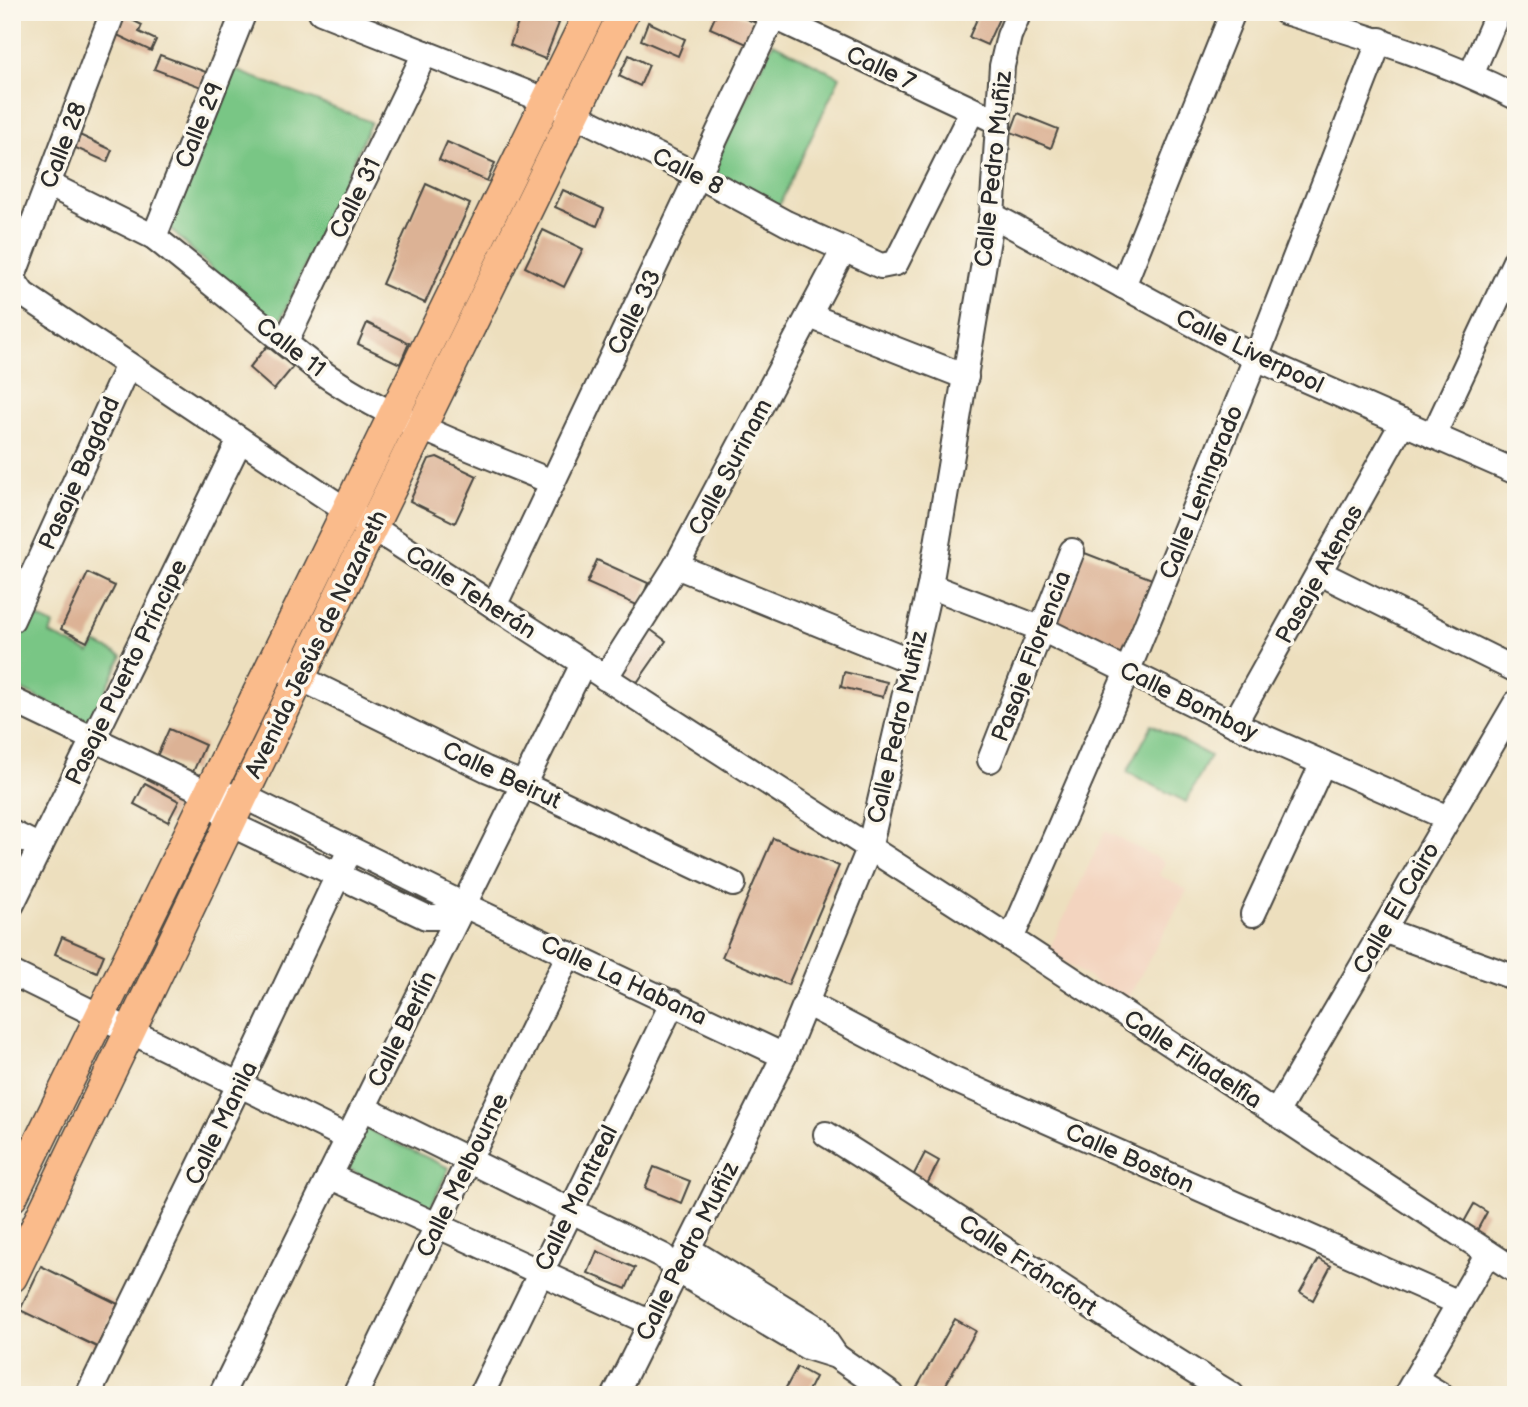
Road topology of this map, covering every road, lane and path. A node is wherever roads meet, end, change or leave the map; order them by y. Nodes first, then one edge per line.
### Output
1 (113, 12) edge
2 (244, 12) edge
3 (321, 12) edge
4 (590, 12) edge
5 (624, 12) edge
6 (1019, 12) edge
7 (1233, 12) edge
8 (1285, 12) edge
9 (1498, 12) edge
10 (769, 15) edge
11 (1380, 40) junction
12 (425, 52) junction
13 (1471, 75) junction
14 (1516, 97) edge
15 (547, 101) junction
16 (972, 111) junction
17 (573, 114) junction
18 (999, 121) junction
19 (699, 176) junction
20 (48, 184) junction
21 (992, 215) junction
22 (154, 237) junction
23 (844, 249) junction
24 (1513, 271) edge
25 (12, 278) edge
26 (1123, 286) junction
27 (810, 316) junction
28 (285, 343) junction
29 (1256, 358) junction
30 (128, 365) junction
31 (967, 377) junction
32 (394, 414) junction
33 (1403, 422) junction
34 (421, 427) junction
35 (1433, 436) junction
36 (240, 440) junction
37 (1516, 472) edge
38 (552, 482) junction
39 (347, 512) junction
40 (372, 528) junction
41 (1072, 551) dead end
42 (677, 566) junction
43 (1320, 572) junction
44 (930, 586) junction
45 (494, 606) junction
46 (12, 620) edge
47 (1042, 629) junction
48 (911, 661) junction
49 (272, 664) junction
50 (583, 664) junction
51 (1516, 670) edge
52 (1127, 672) junction
53 (300, 677) junction
54 (605, 678) junction
55 (12, 700) edge
56 (1516, 703) edge
57 (1234, 724) junction
58 (93, 739) junction
59 (990, 760) dead end
60 (1323, 763) junction
61 (522, 783) junction
62 (209, 793) junction
63 (243, 796) junction
64 (1448, 818) junction
65 (230, 824) junction
66 (12, 833) edge
67 (40, 847) junction
68 (350, 849) junction
69 (869, 849) junction
70 (338, 876) junction
71 (733, 884) dead end
72 (12, 904) edge
73 (464, 905) junction
74 (1253, 914) dead end
75 (1383, 930) junction
76 (1012, 939) junction
77 (569, 954) junction
78 (12, 973) edge
79 (1516, 978) edge
80 (673, 1002) junction
81 (806, 1003) junction
82 (100, 1017) junction
83 (130, 1031) junction
84 (784, 1056) junction
85 (239, 1085) junction
86 (363, 1108) junction
87 (1276, 1113) junction
88 (826, 1134) dead end
89 (348, 1138) junction
90 (469, 1160) junction
91 (329, 1176) junction
92 (14, 1194) edge
93 (46, 1207) junction
94 (569, 1210) junction
95 (438, 1224) junction
96 (1488, 1253) junction
97 (682, 1260) junction
98 (1516, 1271) edge
99 (540, 1272) junction
100 (12, 1276) edge
101 (1459, 1303) junction
102 (651, 1323) junction
103 (1411, 1387) edge
104 (880, 1391) edge
105 (619, 1393) edge
106 (223, 1394) edge
107 (88, 1395) edge
108 (355, 1395) edge
109 (481, 1395) edge
110 (1232, 1395) edge
111 (1441, 1395) edge

1 - 20 street, Calle 28
2 - 22 street, Calle 29
3 - 12 street, Calle 8
4 - 15 main road, Avenida Jesús de Nazareth
5 - 17 main road, Avenida Jesús de Nazareth
6 - 18 street, Calle Pedro Muñiz
7 - 26 street
8 - 11 street
9 - 13 street
10 - 16 street, Calle 7
10 - 19 street, Calle 33
11 - 13 street
11 - 29 street, Calle Leningrado
12 - 15 street, Calle 8
12 - 28 street, Calle 31
13 - 14 street
15 - 17 street, Calle 8
15 - 32 main road, Avenida Jesús de Nazareth
16 - 18 street, Calle 7
16 - 23 street, Calle 8
17 - 19 street, Calle 8
17 - 34 main road, Avenida Jesús de Nazareth
18 - 21 street, Calle Pedro Muñiz
19 - 23 street, Calle 8
19 - 38 street, Calle 33
20 - 22 street, Calle 11
20 - 25 street, Calle 28
21 - 26 street, Calle Liverpool
21 - 31 street, Calle Pedro Muñiz
22 - 28 street, Calle 11
23 - 27 street, Calle Surinam
24 - 35 street
25 - 30 street, Calle Teherán
26 - 29 street, Calle Liverpool
27 - 31 street
27 - 42 street, Calle Surinam
28 - 32 street, Calle 11
29 - 33 street, Calle Liverpool
29 - 52 street, Calle Leningrado
30 - 36 street, Calle Teherán
30 - 46 street, Pasaje Bagdad
31 - 44 street, Calle Pedro Muñiz
32 - 34 street, Calle 11
32 - 39 main road, Avenida Jesús de Nazareth
33 - 35 street, Calle Liverpool
33 - 43 street, Pasaje Atenas
34 - 38 street, Calle 11
34 - 40 main road, Avenida Jesús de Nazareth
35 - 37 street, Calle Liverpool
36 - 39 street, Calle Teherán
36 - 58 street, Pasaje Puerto Príncipe
38 - 45 street, Calle 33
39 - 40 street, Calle Teherán
39 - 49 main road, Avenida Jesús de Nazareth
40 - 45 street, Calle Teherán
40 - 53 main road, Avenida Jesús de Nazareth
41 - 47 street, Pasaje Florencia
42 - 48 street
42 - 54 street, Calle Surinam
43 - 51 street
43 - 57 street, Pasaje Atenas
44 - 47 street, Calle Bombay
44 - 48 street, Calle Pedro Muñiz
45 - 50 street, Calle Teherán
47 - 52 street, Calle Bombay
47 - 59 street, Pasaje Florencia
48 - 69 street, Calle Pedro Muñiz
49 - 53 street, Calle Beirut
49 - 62 main road, Avenida Jesús de Nazareth
50 - 54 street, Calle Teherán
50 - 61 street, Calle Berlín
52 - 57 street, Calle Bombay
52 - 76 street, Calle Leningrado
53 - 61 street, Calle Beirut
53 - 63 main road, Avenida Jesús de Nazareth
54 - 69 street, Calle Teherán
55 - 58 street, Calle La Habana
56 - 64 street, Calle El Cairo
57 - 60 street, Calle Bombay
58 - 62 street, Calle La Habana
58 - 67 street, Pasaje Puerto Príncipe
60 - 64 street, Calle Bombay
60 - 74 street
61 - 71 street, Calle Beirut
61 - 73 street, Calle Berlín
62 - 63 street, Calle La Habana
62 - 65 street
62 - 82 main road, Avenida Jesús de Nazareth
63 - 65 main road, Avenida Jesús de Nazareth
63 - 68 street, Calle La Habana
64 - 75 street, Calle El Cairo
65 - 70 street
65 - 83 main road, Avenida Jesús de Nazareth
66 - 67 street
67 - 72 street, Pasaje Puerto Príncipe
68 - 70 street, Calle Manila
68 - 73 street, Calle La Habana
69 - 76 street, Calle Filadelfia
69 - 81 street, Calle Pedro Muñiz
70 - 73 street
70 - 85 street, Calle Manila
73 - 77 street, Calle La Habana
73 - 86 street, Calle Berlín
75 - 79 street
75 - 87 street, Calle El Cairo
76 - 87 street, Calle Filadelfia
77 - 80 street, Calle La Habana
77 - 90 street, Calle Melbourne
78 - 82 street
80 - 84 street, Calle La Habana
80 - 94 street, Calle Montreal
81 - 84 street, Calle Pedro Muñiz
81 - 101 street, Calle Boston
82 - 83 street
82 - 92 main road, Avenida Jesús de Nazareth
83 - 85 street
83 - 93 main road, Avenida Jesús de Nazareth
84 - 97 street, Calle Pedro Muñiz
85 - 89 street
85 - 107 street, Calle Manila
86 - 89 street, Calle Berlín
86 - 90 street
87 - 96 street, Calle Filadelfia
88 - 110 street, Calle Fráncfort
89 - 91 street, Calle Berlín
90 - 94 street
90 - 95 street, Calle Melbourne
91 - 95 street
91 - 106 street, Calle Berlín
92 - 93 main road
93 - 100 main road, Avenida Jesús de Nazareth
94 - 97 street
94 - 99 street, Calle Montreal
95 - 99 street
95 - 108 street, Calle Melbourne
96 - 98 street, Calle Filadelfia
96 - 101 street
97 - 102 street, Calle Pedro Muñiz
97 - 104 street
99 - 102 street
99 - 109 street, Calle Montreal
101 - 103 street
102 - 105 street, Calle Pedro Muñiz
103 - 111 street

